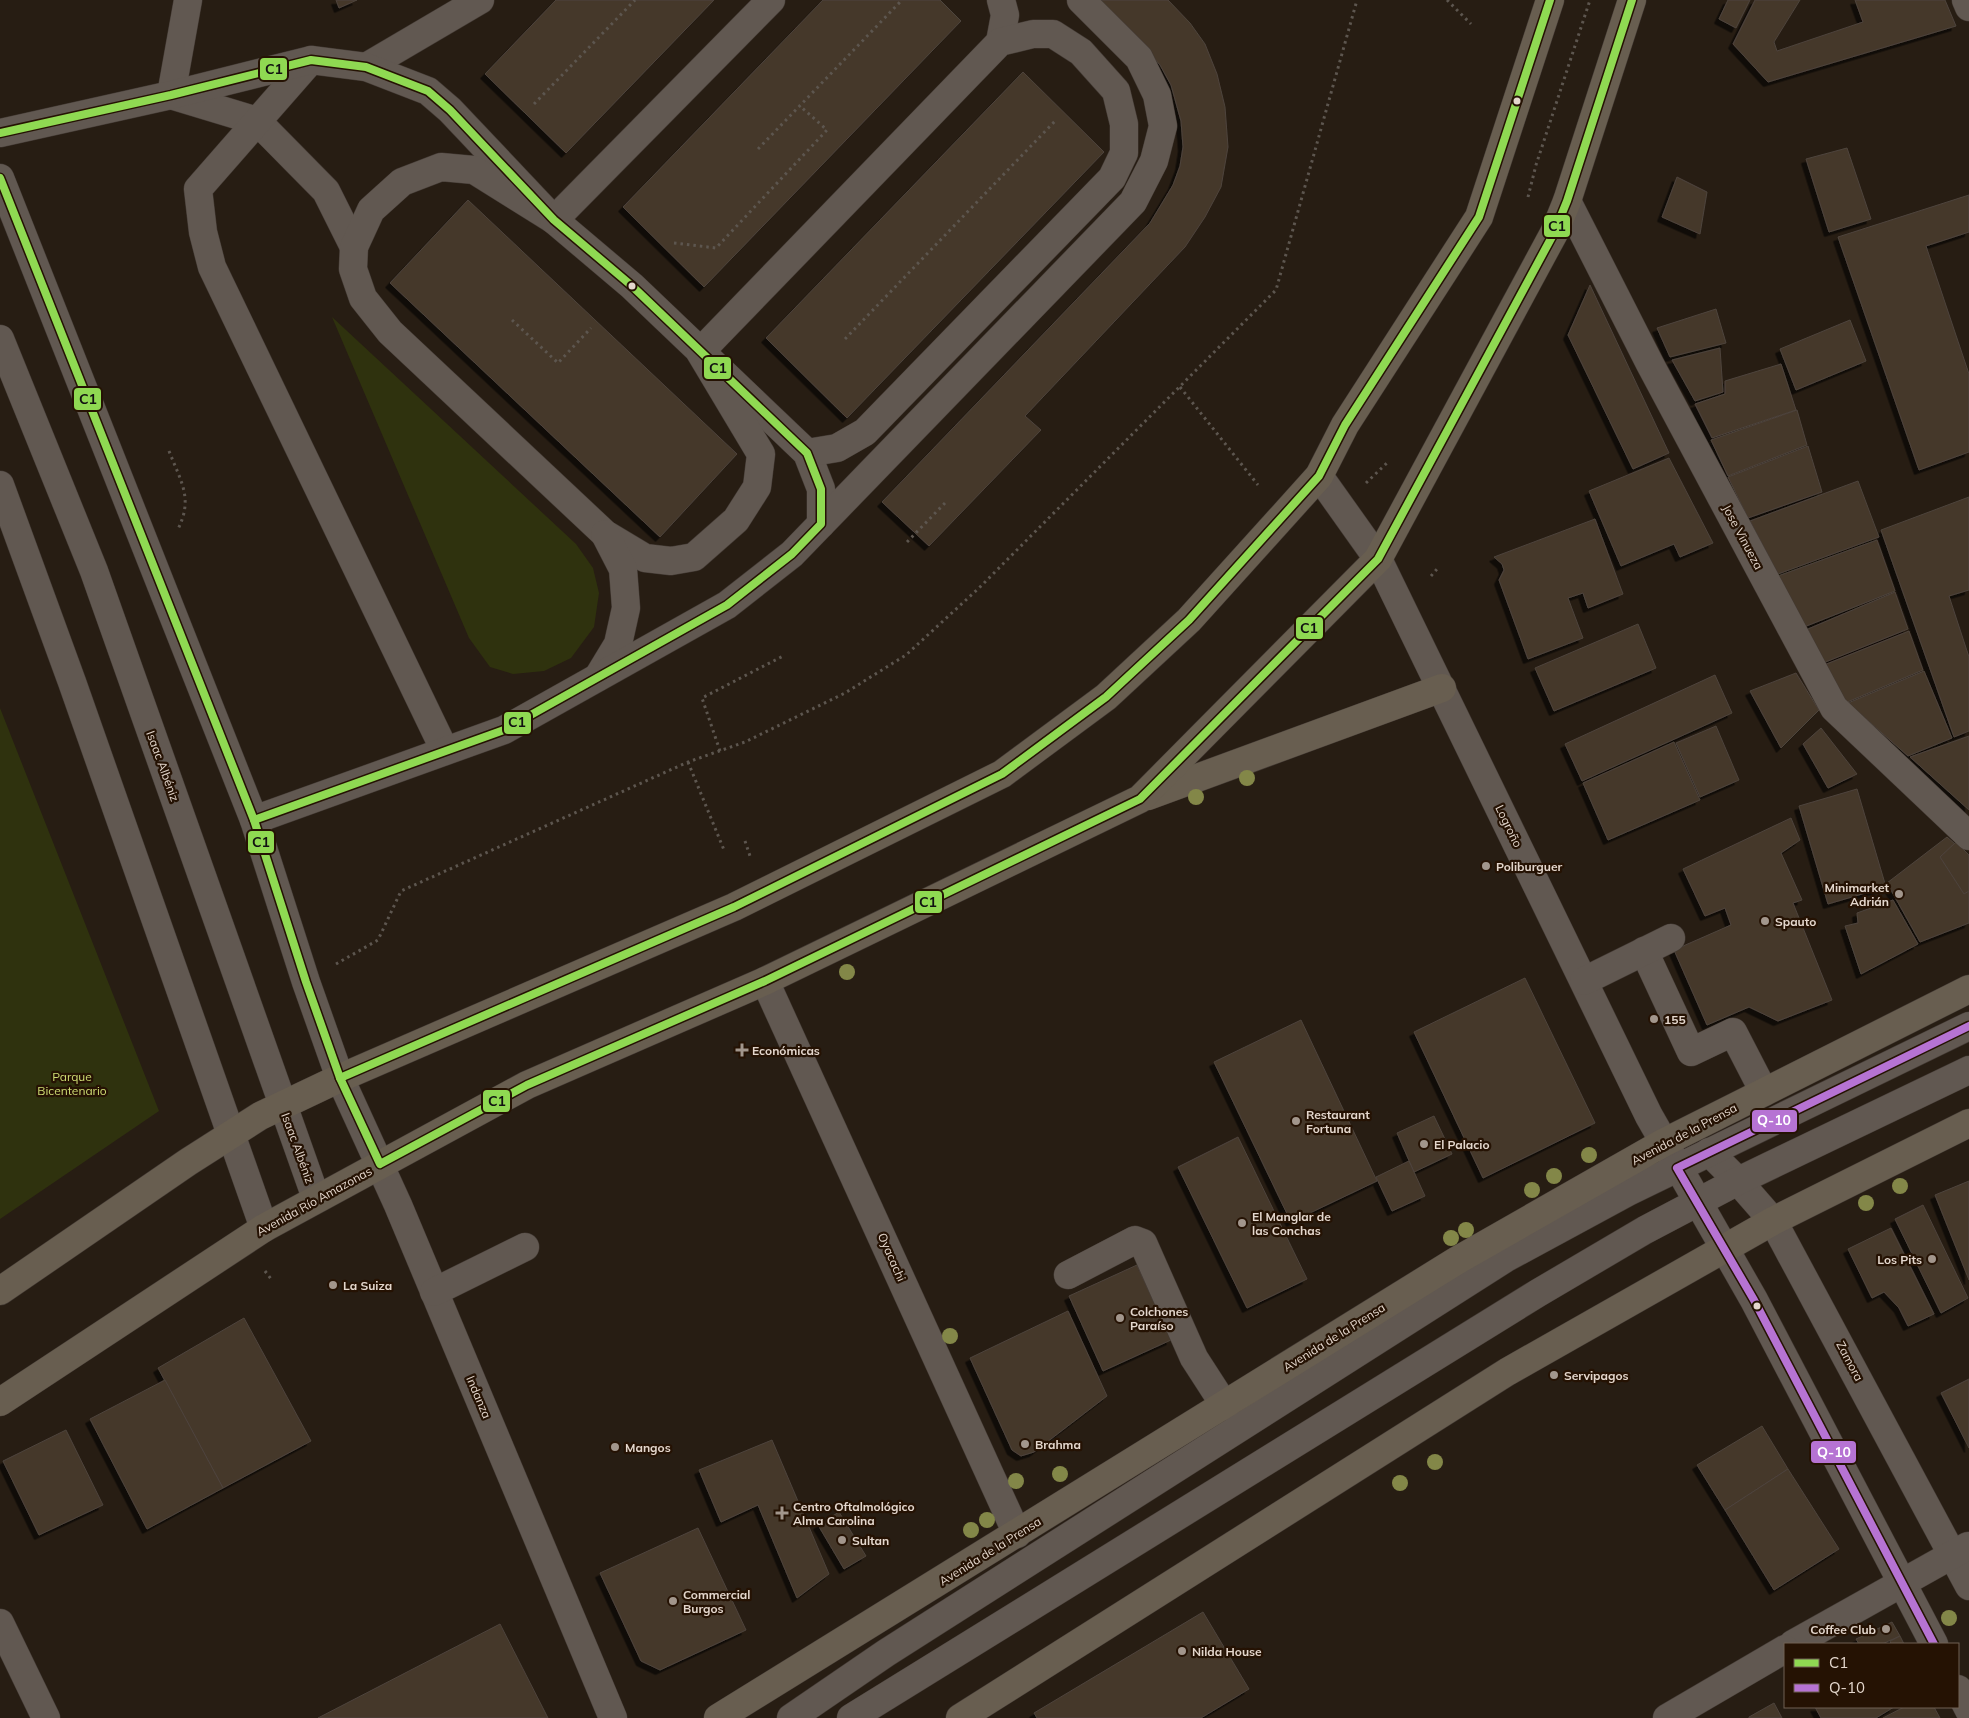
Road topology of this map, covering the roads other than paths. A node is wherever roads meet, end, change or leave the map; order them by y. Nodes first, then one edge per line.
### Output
1 (188, 0) edge
2 (480, 0) edge
3 (771, 0) edge
4 (1001, 0) edge
5 (1081, 0) edge
6 (1550, 0) edge
7 (1632, 0) edge
8 (1966, 0) edge
9 (1969, 6) edge
10 (1000, 42) junction
11 (311, 60) junction
12 (366, 67) junction
13 (171, 95) junction
14 (257, 121) junction
15 (0, 133) edge
16 (0, 178) edge
17 (1567, 201) junction
18 (554, 220) junction
19 (354, 247) junction
20 (0, 339) edge
21 (700, 352) junction
22 (807, 453) junction
23 (1319, 476) junction
24 (0, 485) edge
25 (821, 524) junction
26 (605, 534) junction
27 (1378, 559) junction
28 (596, 680) junction
29 (1442, 688) junction
30 (445, 751) junction
31 (1140, 799) junction
32 (254, 820) junction
33 (1969, 836) edge
34 (1670, 938) dead end
35 (1644, 951) junction
36 (765, 981) junction
37 (1584, 981) junction
38 (1969, 989) edge
39 (1969, 1026) edge
40 (1969, 1070) edge
41 (340, 1078) junction
42 (1764, 1092) junction
43 (283, 1104) junction
44 (1969, 1123) edge
45 (231, 1134) junction
46 (1663, 1144) junction
47 (1709, 1152) junction
48 (380, 1164) junction
49 (1677, 1168) junction
50 (1738, 1181) junction
51 (316, 1198) junction
52 (1698, 1203) junction
53 (1773, 1221) junction
54 (264, 1228) junction
55 (525, 1247) dead end
56 (1725, 1249) junction
57 (1068, 1275) dead end
58 (0, 1291) edge
59 (434, 1292) junction
60 (0, 1402) edge
61 (1225, 1406) junction
62 (1017, 1534) junction
63 (1960, 1550) edge
64 (1901, 1582) junction
65 (1969, 1586) edge
66 (0, 1623) edge
67 (1795, 1643) edge
68 (1933, 1643) edge
69 (1784, 1650) edge
70 (1959, 1691) edge
71 (1969, 1710) edge
72 (46, 1718) edge
73 (614, 1718) edge
74 (718, 1718) edge
75 (791, 1718) edge
76 (851, 1718) edge
77 (960, 1718) edge
78 (1667, 1718) edge

1 - 13 street
2 - 12 street
3 - 18 street
4 - 10 street
5 - 25 street
6 - 23 main road
7 - 17 main road, Avenida Río Amazonas
8 - 9 street
10 - 21 street
10 - 22 street
11 - 12 street
11 - 13 street
11 - 14 street
12 - 18 street
13 - 14 street
13 - 15 street
14 - 19 street
14 - 30 street
16 - 32 street, Indanza
17 - 27 main road, Avenida Río Amazonas
17 - 33 street, Jose Vinueza
18 - 19 street
18 - 21 street
19 - 26 street
20 - 43 street, Isaac Albéniz
21 - 22 street
21 - 26 street
22 - 25 street
23 - 27 street, Logroño
23 - 41 main road
24 - 45 street
25 - 28 street
26 - 28 street
27 - 29 street, Logroño
27 - 31 main road, Avenida Río Amazonas
28 - 30 street
29 - 31 main road
29 - 37 street, Logroño
30 - 32 street
31 - 36 main road, Avenida Río Amazonas
32 - 41 street, Indanza
34 - 35 street
35 - 37 street
35 - 42 street
36 - 48 main road, Avenida Río Amazonas
36 - 62 street, Oyacachi
37 - 46 street, Logroño
38 - 42 main road, Avenida de la Prensa
39 - 47 street
40 - 50 street
41 - 43 main road
41 - 48 street, Indanza
42 - 46 main road, Avenida de la Prensa
43 - 45 main road
43 - 51 street, Isaac Albéniz
44 - 53 main road
45 - 54 street
45 - 58 main road
46 - 47 street
46 - 49 street
46 - 61 main road, Avenida de la Prensa
47 - 49 street
47 - 50 street, Zamora
48 - 51 main road, Avenida Río Amazonas
48 - 59 street, Indanza
49 - 52 street
49 - 75 street
50 - 52 street
50 - 53 street, Zamora
51 - 54 main road, Avenida Río Amazonas
52 - 56 street
52 - 76 street
53 - 56 main road
53 - 63 street, Zamora
54 - 60 main road, Avenida Río Amazonas
55 - 59 street
56 - 64 street
56 - 77 main road
57 - 61 street
59 - 73 street, Indanza
61 - 62 main road, Avenida de la Prensa
62 - 74 main road, Avenida de la Prensa
63 - 64 street
63 - 65 street, Zamora
64 - 67 street
64 - 68 street
66 - 72 street
69 - 78 street
70 - 71 street

